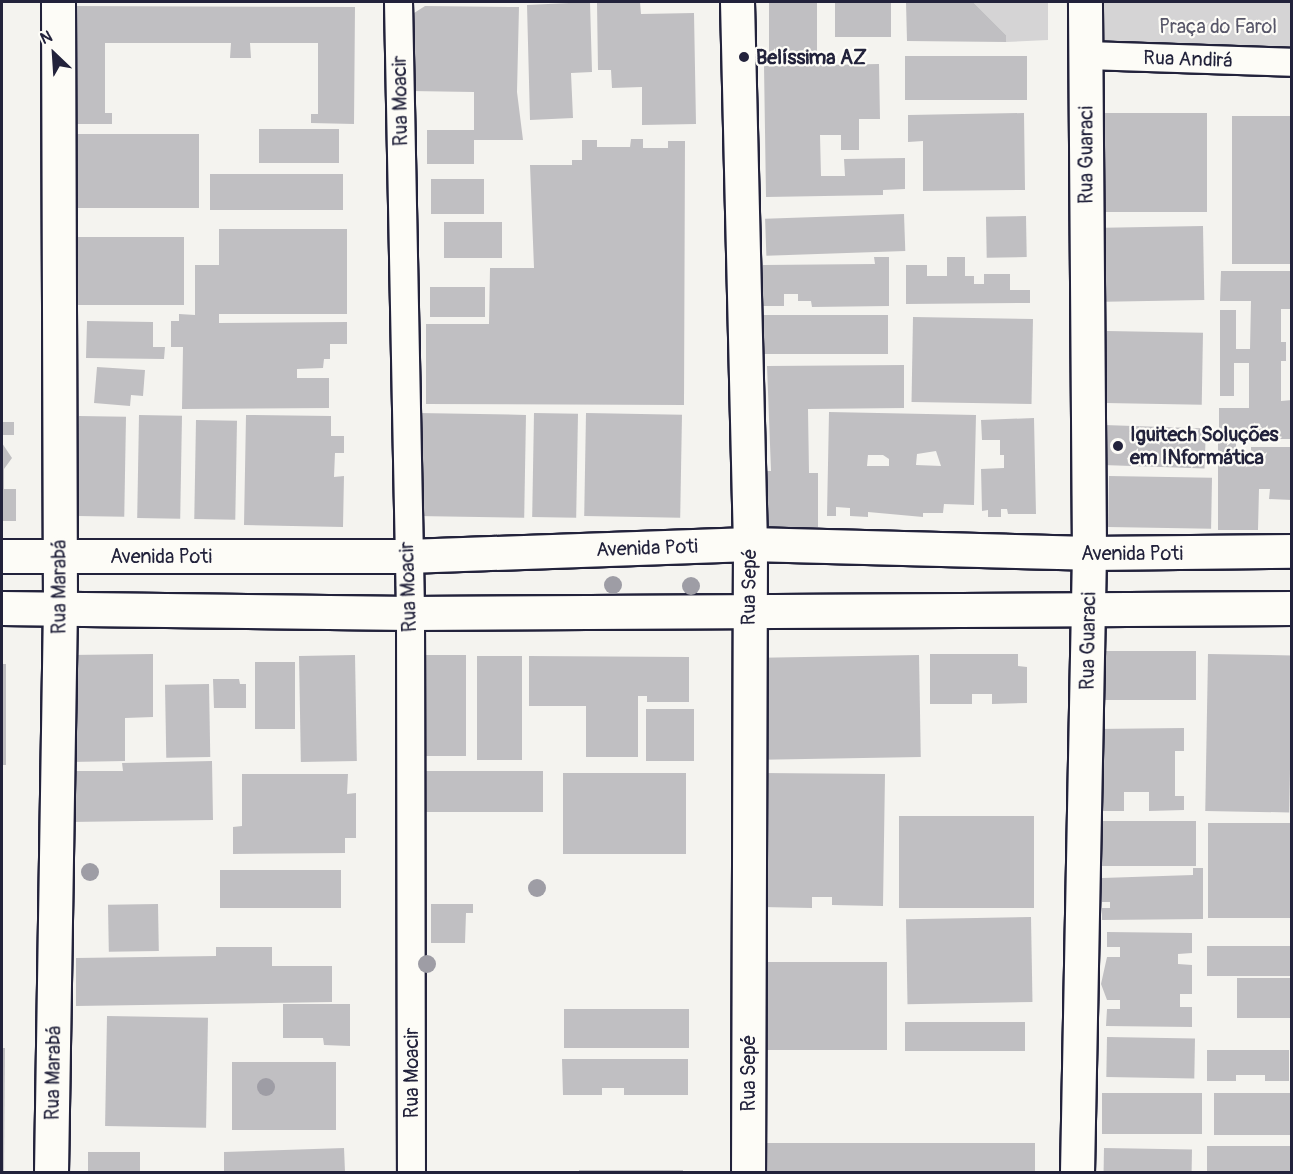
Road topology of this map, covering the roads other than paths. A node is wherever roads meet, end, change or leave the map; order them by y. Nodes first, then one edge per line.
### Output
1 (58, 2) edge
2 (398, 2) edge
3 (737, 2) edge
4 (1085, 2) edge
5 (1085, 55) junction
6 (1292, 63) edge
7 (750, 544) junction
8 (1292, 551) edge
9 (1089, 553) junction
10 (2, 556) edge
11 (407, 556) junction
12 (59, 557) junction
13 (60, 607) junction
14 (2, 608) edge
15 (1292, 608) edge
16 (747, 610) junction
17 (1089, 610) junction
18 (410, 613) junction
19 (51, 1173) edge
20 (411, 1173) edge
21 (748, 1173) edge
22 (1077, 1173) edge

1 - 12 street, Rua Marabá
2 - 11 street, Rua Moacir
3 - 7 street, Rua Sepé
4 - 5 street, Rua Guaraci
5 - 6 street, Rua Andirá
5 - 9 street, Rua Guaraci
7 - 9 street, Avenida Poti
7 - 11 street, Avenida Poti
7 - 16 street, Rua Sepé
8 - 9 street, Avenida Poti
9 - 17 street, Rua Guaraci
10 - 12 street, Avenida Poti
11 - 12 street, Avenida Poti
11 - 18 street, Rua Moacir
12 - 13 street, Rua Marabá
13 - 14 street
13 - 18 street
13 - 19 street, Rua Marabá
15 - 17 street
16 - 17 street
16 - 18 street
16 - 21 street, Rua Sepé
17 - 22 street, Rua Guaraci
18 - 20 street, Rua Moacir

